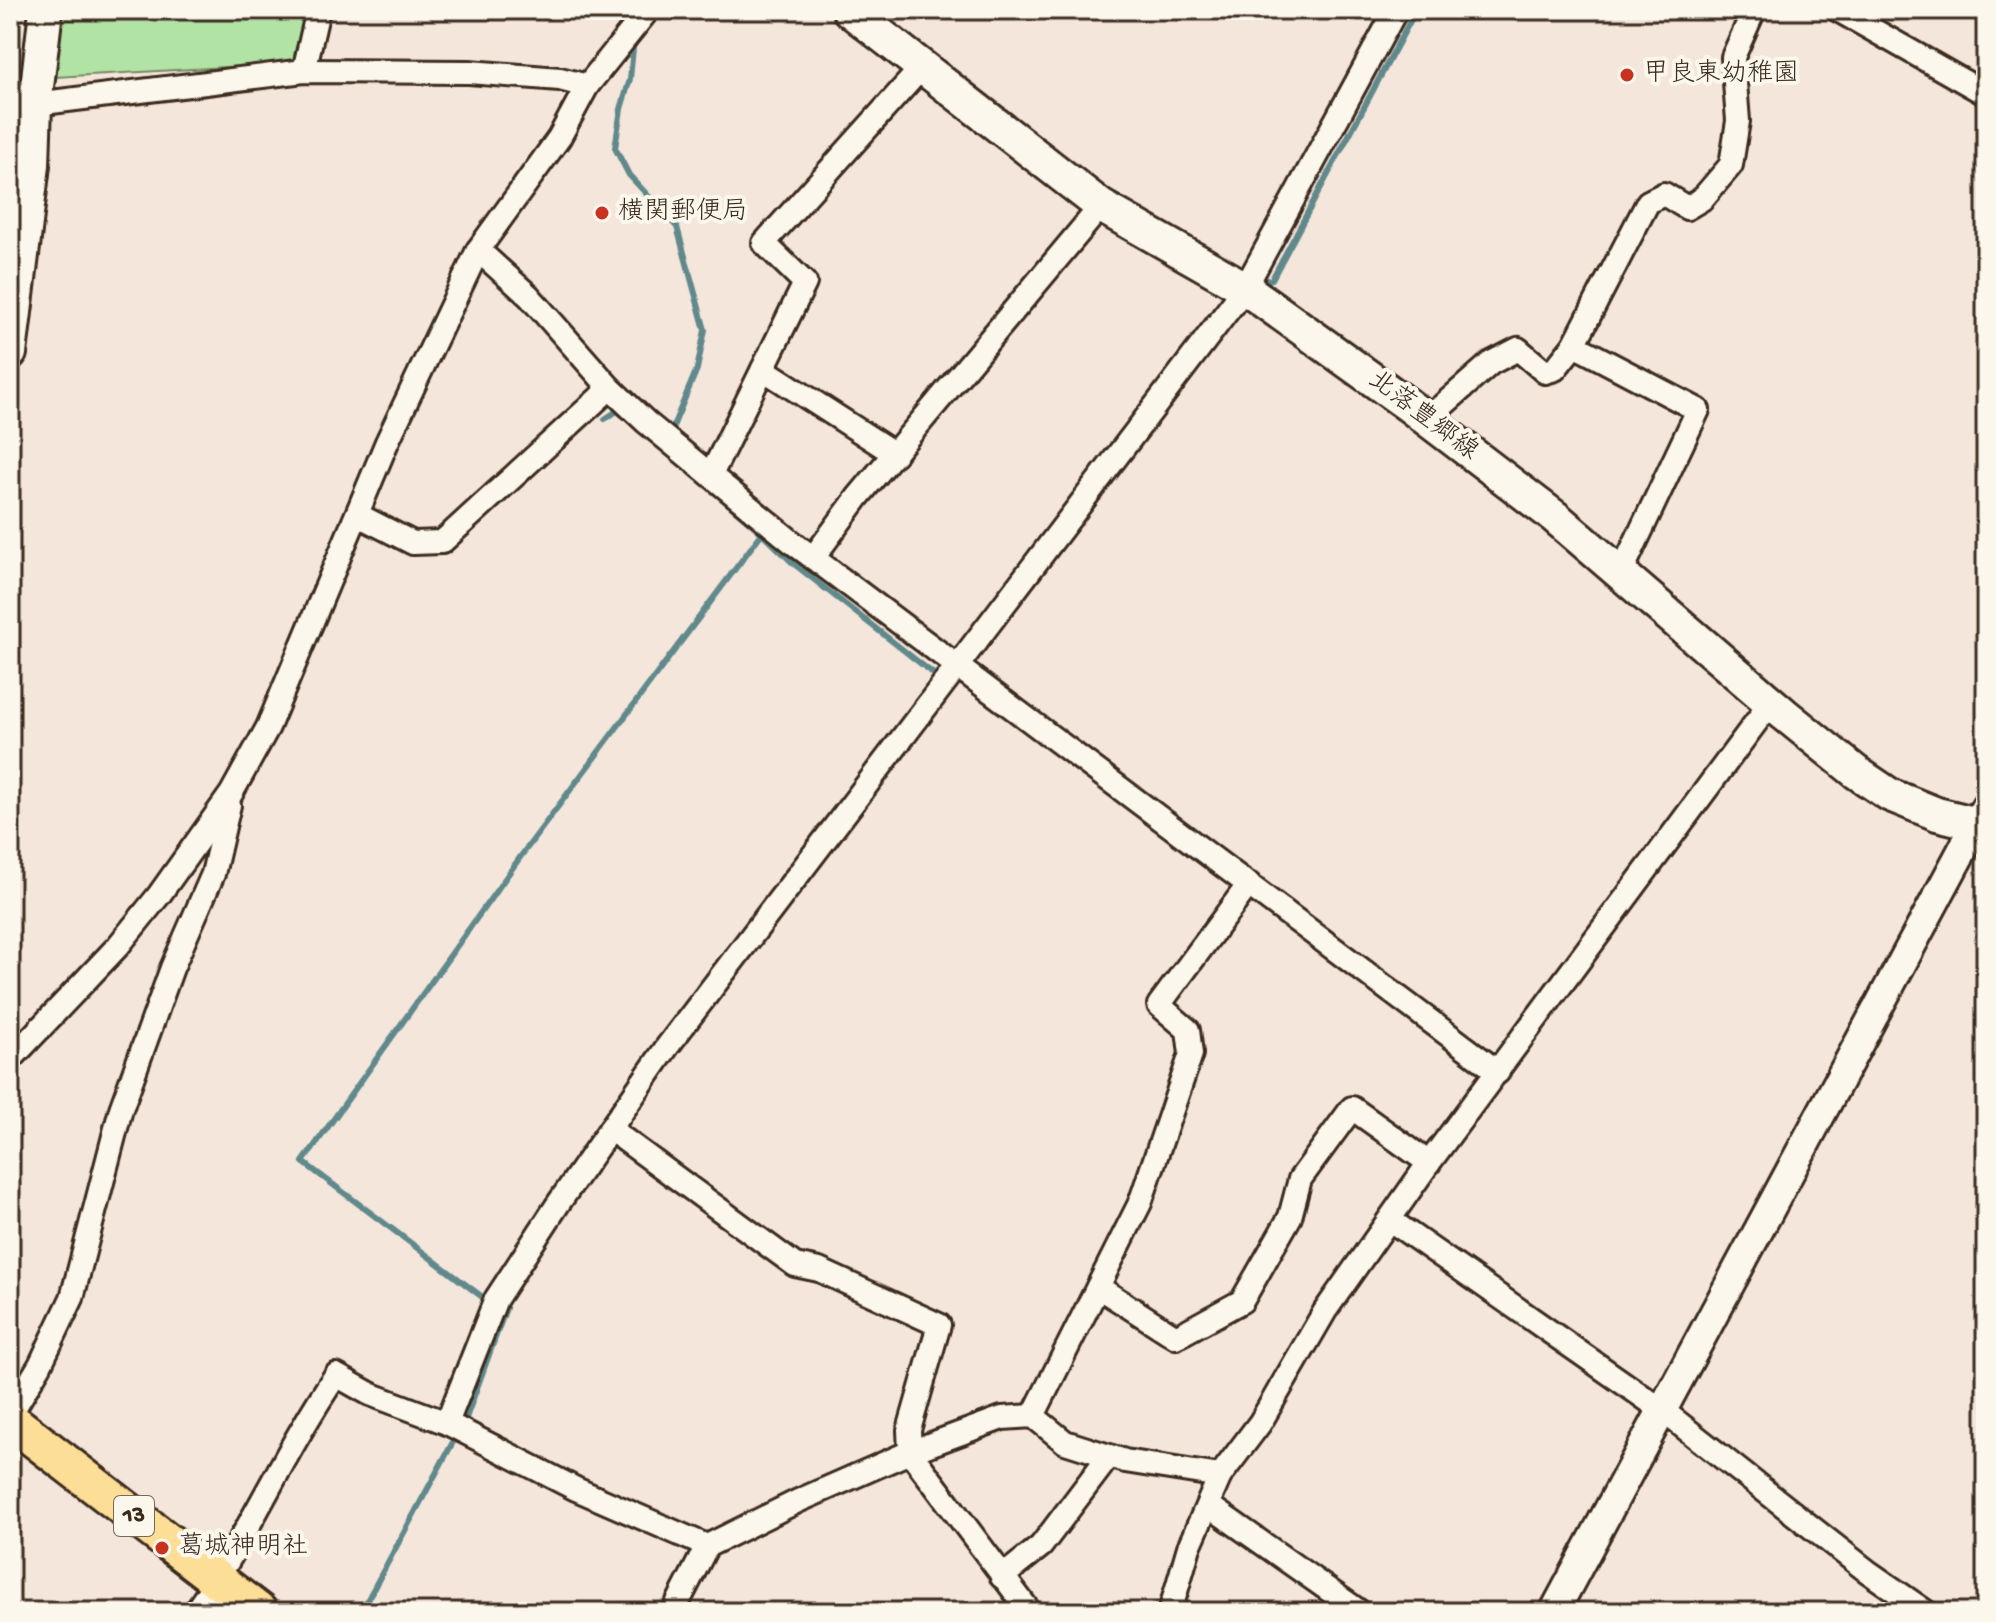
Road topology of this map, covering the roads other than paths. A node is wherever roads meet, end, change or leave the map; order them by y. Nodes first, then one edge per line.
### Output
1 (46, 10) edge
2 (318, 10) edge
3 (648, 10) edge
4 (849, 10) edge
5 (1396, 10) edge
6 (1754, 10) edge
7 (1838, 10) edge
8 (923, 66) junction
9 (304, 71) junction
10 (587, 86) junction
11 (1986, 94) edge
12 (22, 102) edge
13 (1101, 206) junction
14 (478, 250) junction
15 (15, 278) edge
16 (1245, 288) junction
17 (1574, 345) junction
18 (10, 353) edge
19 (763, 369) junction
20 (610, 388) junction
21 (1426, 420) junction
22 (895, 454) junction
23 (711, 475) junction
24 (358, 515) junction
25 (813, 558) junction
26 (1621, 573) junction
27 (958, 667) junction
28 (1771, 702) junction
29 (231, 794) junction
30 (1983, 819) edge
31 (1249, 884) junction
32 (10, 1060) edge
33 (1498, 1072) junction
34 (610, 1129) junction
35 (1429, 1163) junction
36 (1390, 1220) junction
37 (1098, 1287) junction
38 (1662, 1410) junction
39 (1033, 1416) junction
40 (10, 1417) edge
41 (447, 1423) junction
42 (910, 1452) junction
43 (1109, 1456) junction
44 (1220, 1476) junction
45 (1208, 1505) junction
46 (707, 1546) junction
47 (1002, 1577) junction
48 (217, 1581) junction
49 (195, 1612) edge
50 (259, 1612) edge
51 (673, 1612) edge
52 (1030, 1612) edge
53 (1170, 1612) edge
54 (1360, 1612) edge
55 (1554, 1612) edge
56 (1926, 1612) edge

1 - 12 main road
2 - 9 street
3 - 10 street
4 - 8 main road, 北落豊郷線
5 - 16 street
6 - 17 street
7 - 11 street
8 - 13 main road, 北落豊郷線
8 - 19 street
9 - 10 street
9 - 12 street
10 - 14 street
12 - 15 main road
13 - 16 main road, 北落豊郷線
13 - 22 street
14 - 20 street
14 - 24 street
15 - 18 main road
16 - 21 main road, 北落豊郷線
16 - 27 street
17 - 21 street
17 - 26 street
19 - 22 street
19 - 23 street
20 - 23 street
20 - 24 street
21 - 26 main road, 北落豊郷線
22 - 25 street
23 - 25 street
24 - 29 street
25 - 27 street
26 - 28 main road, 北落豊郷線
27 - 31 street
27 - 34 street
28 - 30 main road, 北落豊郷線
28 - 33 street
29 - 32 street
29 - 40 street
30 - 38 street
31 - 33 street
31 - 37 street
33 - 35 street
34 - 41 street
34 - 42 street
35 - 36 street
35 - 37 street
36 - 38 street
36 - 44 street
37 - 39 street
38 - 55 street
38 - 56 street
39 - 42 street
39 - 43 street
40 - 48 main road, 13
41 - 46 street
41 - 48 street
42 - 46 street
42 - 47 street
43 - 44 street
43 - 47 street
44 - 45 street
45 - 53 street
45 - 54 street
46 - 51 street
47 - 52 street
48 - 49 street
48 - 50 main road, 13

